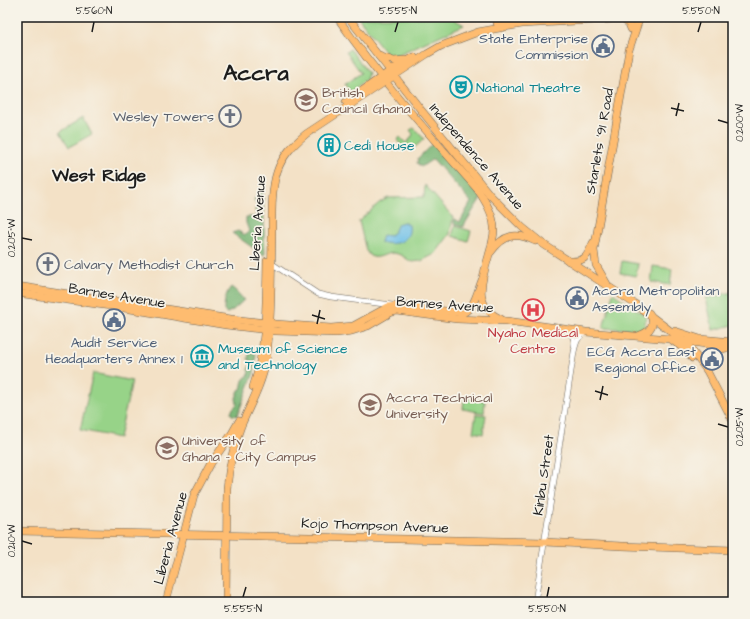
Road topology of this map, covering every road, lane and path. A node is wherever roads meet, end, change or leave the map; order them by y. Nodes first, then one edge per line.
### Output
1 (337, 17) edge
2 (341, 17) edge
3 (348, 17) edge
4 (568, 17) edge
5 (640, 18) edge
6 (623, 19) junction
7 (634, 29) junction
8 (377, 55) junction
9 (411, 59) junction
10 (388, 76) junction
11 (595, 237) junction
12 (543, 244) junction
13 (489, 255) junction
14 (569, 261) junction
15 (272, 263) junction
16 (283, 271) junction
17 (272, 274) junction
18 (482, 280) junction
19 (17, 286) edge
20 (608, 286) junction
21 (17, 293) edge
22 (372, 302) junction
23 (401, 306) junction
24 (648, 312) junction
25 (377, 313) junction
26 (507, 321) junction
27 (268, 326) junction
28 (564, 329) junction
29 (670, 329) junction
30 (586, 332) junction
31 (638, 336) junction
32 (671, 339) junction
33 (685, 342) junction
34 (731, 346) edge
35 (574, 352) junction
36 (706, 369) junction
37 (710, 377) junction
38 (733, 420) edge
39 (233, 437) junction
40 (17, 531) edge
41 (183, 535) junction
42 (226, 535) junction
43 (545, 542) junction
44 (733, 550) edge
45 (166, 602) edge
46 (226, 602) edge
47 (535, 602) edge

1 - 10 main road, Independence Avenue
2 - 10 main road
3 - 8 main road, Independence Avenue
4 - 9 main road, Liberia Avenue
5 - 6 main road, Liberia Avenue
5 - 7 main road, Starlets '91 Road
5 - 7 main road
6 - 7 main road
6 - 10 main road, Liberia Avenue
7 - 11 main road, Starlets '91 Road
8 - 9 main road
8 - 10 main road, Independence Avenue
9 - 10 main road, Liberia Avenue
10 - 12 main road, Independence Avenue
10 - 13 main road, Independence Avenue
10 - 15 main road, Liberia Avenue
10 - 27 main road, Liberia Avenue
11 - 14 main road, Starlets '91 Road
11 - 20 main road, Starlets '91 Road
12 - 13 main road
12 - 14 main road, Independence Avenue
13 - 18 main road, Independence Avenue
14 - 20 main road, Independence Avenue
15 - 16 street
15 - 17 main road, Liberia Avenue
16 - 17 street
16 - 22 street
17 - 27 main road, Liberia Avenue
18 - 23 main road, Barnes Avenue
18 - 26 main road, Independence Avenue
19 - 27 main road, Barnes Avenue
20 - 24 main road, Independence Avenue
21 - 27 main road, Barnes Avenue
22 - 23 street
22 - 25 street
23 - 25 main road, Barnes Avenue
24 - 29 main road, Independence Avenue
24 - 31 main road
25 - 27 main road, Barnes Avenue
26 - 27 main road, Barnes Avenue
26 - 28 main road, Barnes Avenue
27 - 39 main road, Liberia Avenue
28 - 30 main road, Barnes Avenue
28 - 35 street
29 - 33 main road
29 - 34 main road
30 - 31 main road, Barnes Avenue
30 - 35 street
31 - 32 main road, Barnes Avenue
32 - 33 main road, Barnes Avenue
32 - 37 main road
33 - 34 main road, Barnes Avenue
33 - 36 main road
34 - 36 main road
35 - 43 street, Kinbu Street
36 - 37 main road
37 - 38 main road
39 - 41 main road, Liberia Avenue
39 - 42 main road
40 - 41 main road, Kojo Thompson Avenue
41 - 42 main road, Kojo Thompson Avenue
41 - 45 main road, Liberia Avenue
42 - 43 main road, Kojo Thompson Avenue
42 - 46 main road
43 - 44 main road, Kojo Thompson Avenue
43 - 47 street, Kinbu Street

